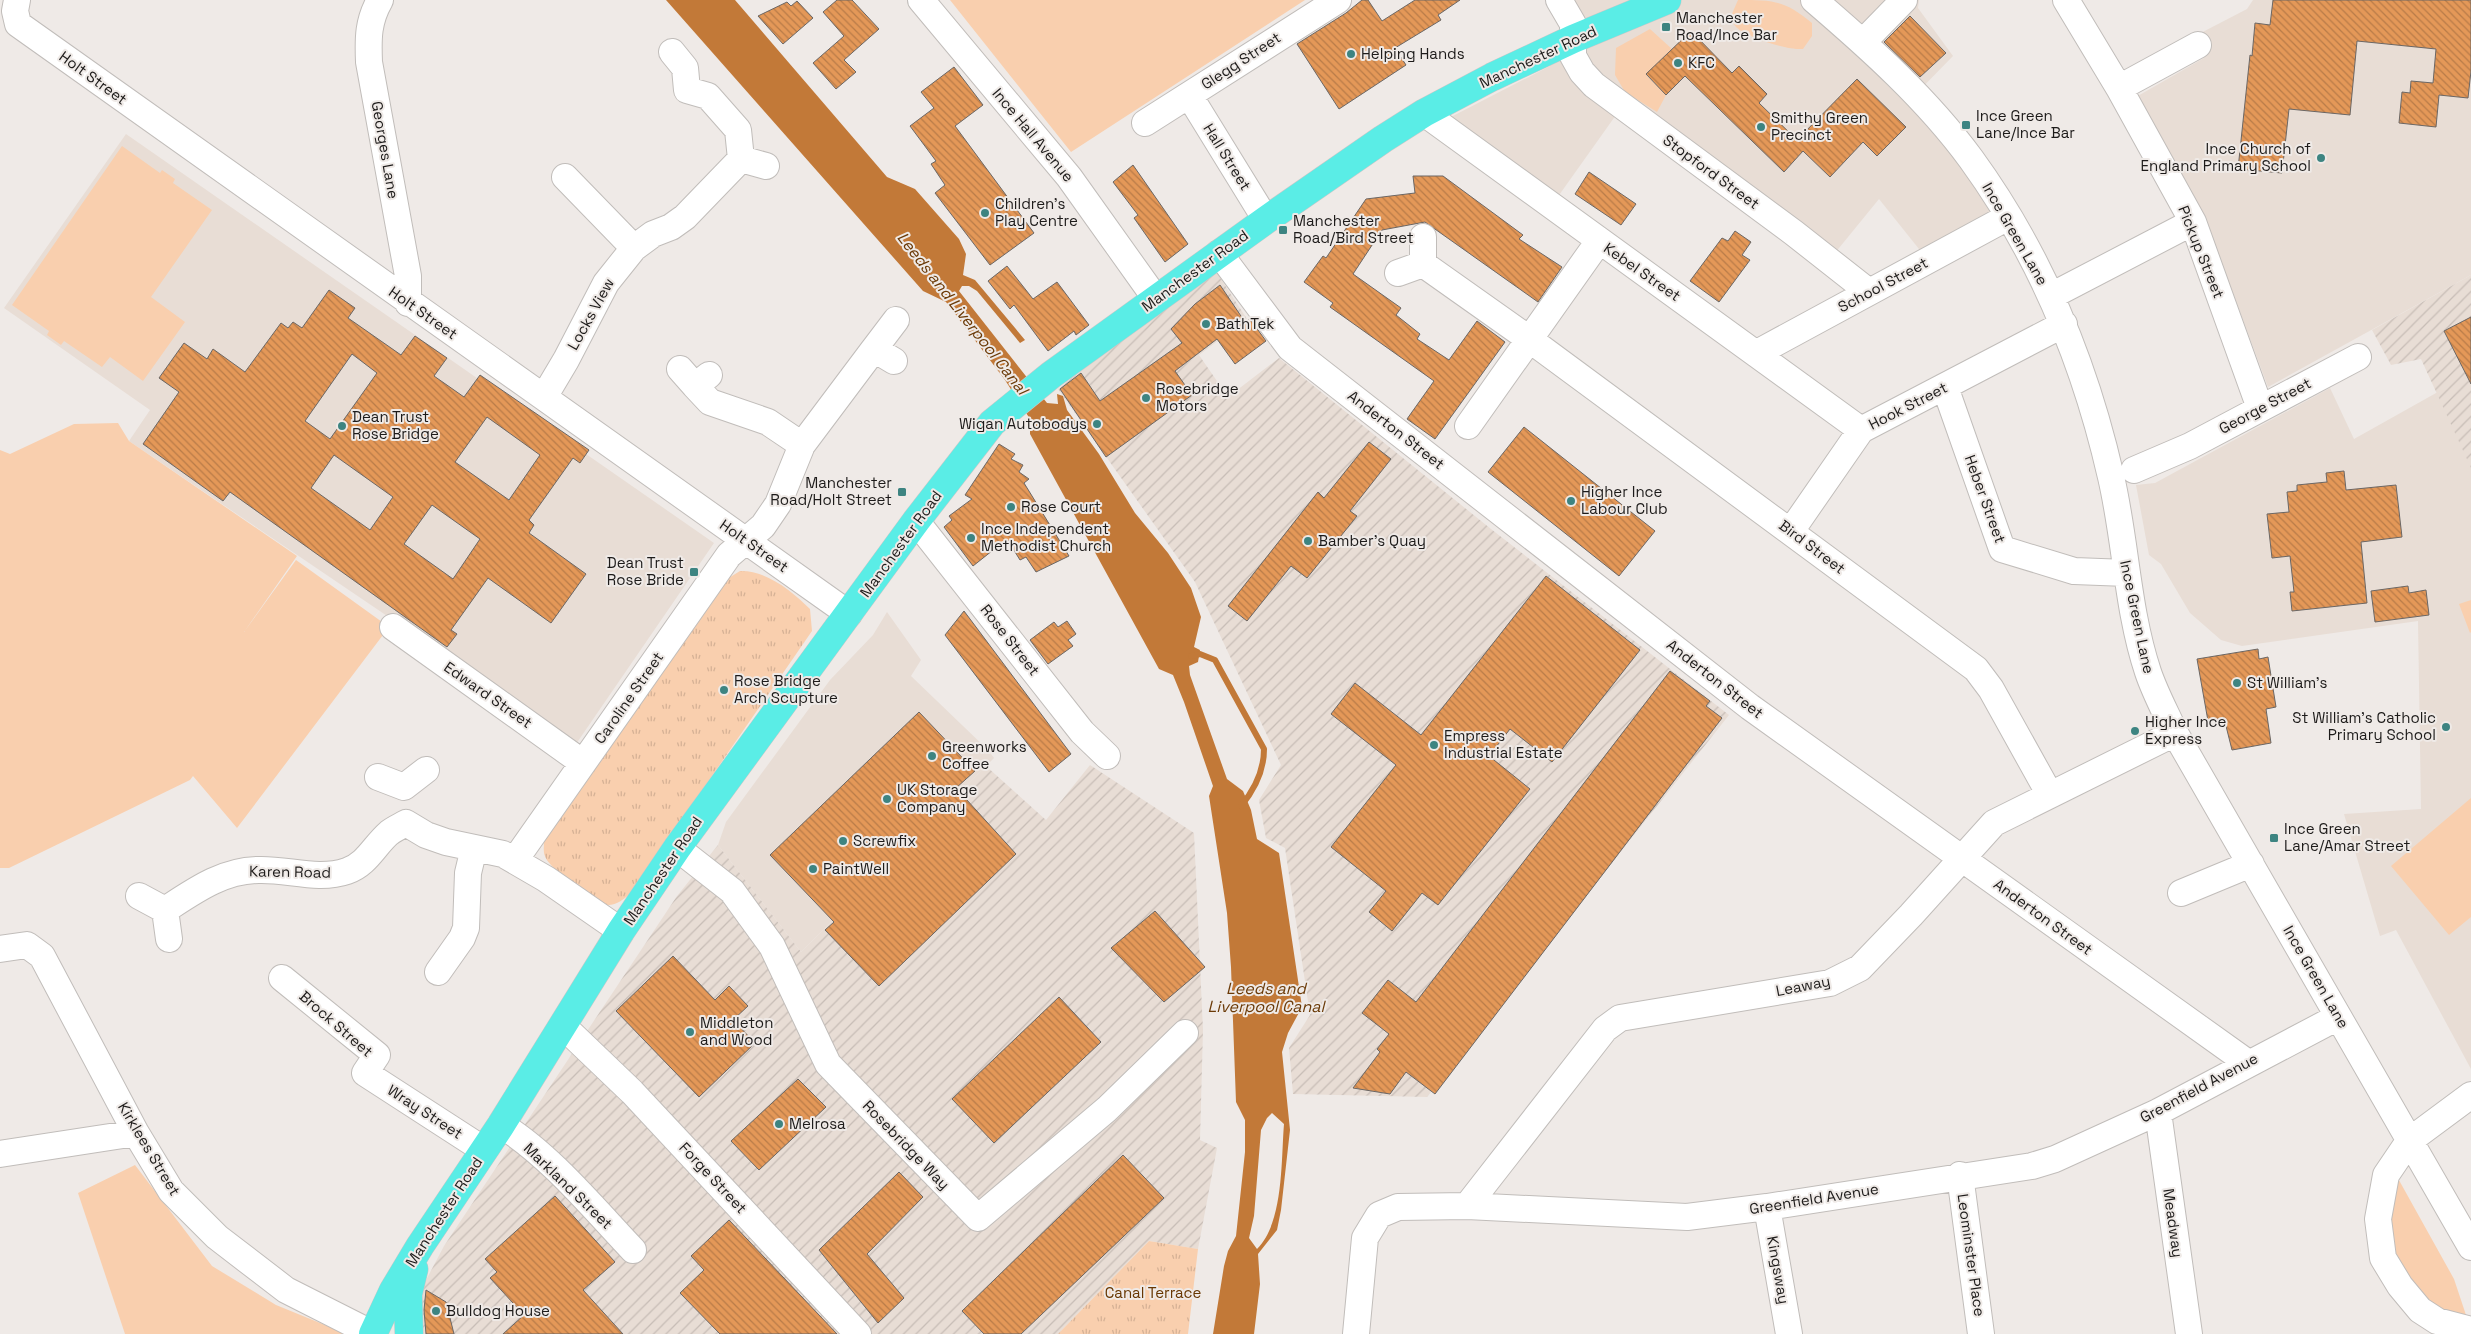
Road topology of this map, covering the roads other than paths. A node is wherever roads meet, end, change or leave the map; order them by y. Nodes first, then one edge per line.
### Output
1 (16, 0) edge
2 (380, 0) edge
3 (921, 0) edge
4 (1338, 0) edge
5 (1559, 0) edge
6 (1667, 0) edge
7 (1814, 0) edge
8 (1904, 0) edge
9 (2066, 0) edge
10 (1573, 39) junction
11 (1863, 42) junction
12 (2198, 45) dead end
13 (672, 52) dead end
14 (2120, 88) junction
15 (1189, 95) junction
16 (1424, 113) junction
17 (1145, 123) dead end
18 (741, 159) junction
19 (766, 166) dead end
20 (562, 172) dead end
21 (2008, 217) junction
22 (1266, 220) junction
23 (2192, 222) junction
24 (1423, 237) dead end
25 (1598, 241) junction
26 (634, 248) junction
27 (1219, 253) junction
28 (1423, 264) junction
29 (1398, 273) dead end
30 (1869, 292) junction
31 (2051, 296) junction
32 (1156, 299) junction
33 (408, 303) junction
34 (896, 320) dead end
35 (2064, 324) junction
36 (1529, 339) junction
37 (1757, 354) junction
38 (2358, 357) dead end
39 (695, 376) dead end
40 (1945, 387) junction
41 (544, 397) junction
42 (2260, 408) junction
43 (1468, 426) dead end
44 (1861, 430) junction
45 (802, 445) junction
46 (2134, 470) dead end
47 (916, 521) junction
48 (1791, 531) junction
49 (746, 541) junction
50 (2127, 573) junction
51 (850, 614) junction
52 (393, 627) dead end
53 (2175, 733) junction
54 (1106, 756) dead end
55 (583, 763) junction
56 (426, 770) dead end
57 (378, 777) dead end
58 (404, 787) junction
59 (2050, 795) junction
60 (406, 823) junction
61 (474, 848) junction
62 (678, 848) junction
63 (1961, 858) junction
64 (515, 860) junction
65 (2251, 864) junction
66 (2181, 893) dead end
67 (139, 896) dead end
68 (165, 910) junction
69 (621, 931) junction
70 (169, 939) dead end
71 (0, 949) edge
72 (435, 974) dead end
73 (282, 978) dead end
74 (2338, 1017) junction
75 (564, 1026) junction
76 (1185, 1033) dead end
77 (2248, 1062) junction
78 (365, 1073) joint
79 (2471, 1095) edge
80 (2158, 1112) junction
81 (501, 1125) junction
82 (136, 1134) junction
83 (2410, 1141) junction
84 (484, 1150) junction
85 (0, 1154) edge
86 (1960, 1176) junction
87 (1466, 1206) junction
88 (1767, 1207) junction
89 (420, 1246) junction
90 (2471, 1247) edge
91 (633, 1250) dead end
92 (2471, 1330) edge
93 (373, 1334) edge
94 (409, 1334) edge
95 (858, 1334) edge
96 (1356, 1334) edge
97 (1789, 1334) edge
98 (1981, 1334) edge
99 (2189, 1334) edge

1 - 33 street, Holt Street
2 - 33 street, Georges Lane
3 - 32 street, Ince Hall Avenue
4 - 15 street, Glegg Street
5 - 10 street, Stopford Street
6 - 10 highway, Manchester Road
7 - 11 street, Ince Green Lane
8 - 11 street
9 - 14 street, Pickup Street
10 - 16 highway, Manchester Road
10 - 30 street, Stopford Street
11 - 21 street, Ince Green Lane
12 - 14 street
13 - 18 street
14 - 23 street, Pickup Street
15 - 17 street, Glegg Street
15 - 22 street, Hall Street
16 - 22 highway, Manchester Road
16 - 25 street, Kebel Street
18 - 19 street
18 - 26 street, Locks View
20 - 26 street
21 - 30 street, School Street
21 - 31 street, Ince Green Lane
22 - 27 highway, Manchester Road
23 - 31 street
23 - 42 street, Pickup Street
24 - 28 street
25 - 36 street
25 - 37 street, Kebel Street
26 - 41 street, Locks View
27 - 32 highway, Manchester Road
27 - 63 street, Anderton Street
28 - 29 street
28 - 36 street, Bird Street
30 - 37 street, School Street
31 - 35 street, Ince Green Lane
32 - 47 highway, Manchester Road
33 - 41 street, Holt Street
34 - 45 street, Caroline Street
35 - 40 street, Hook Street
35 - 50 street, Ince Green Lane
36 - 43 street
36 - 48 street, Bird Street
37 - 44 street, Kebel Street
38 - 42 street, George Street
39 - 45 street
40 - 44 street, Hook Street
40 - 50 street, Heber Street
41 - 49 street, Holt Street
42 - 46 street, George Street
44 - 48 street, Hook Street
45 - 49 street, Caroline Street
47 - 51 highway, Manchester Road
47 - 54 street, Rose Street
48 - 59 street, Bird Street
49 - 51 street, Holt Street
49 - 55 street, Caroline Street
50 - 53 street, Ince Green Lane
51 - 62 highway, Manchester Road
52 - 55 street, Edward Street
53 - 59 street, Leaway
53 - 65 street, Ince Green Lane
55 - 64 street, Caroline Street
56 - 58 street
57 - 58 street
58 - 60 street
59 - 63 street, Leaway
60 - 61 street
60 - 68 street, Karen Road
61 - 64 street
61 - 72 street
62 - 69 highway, Manchester Road
62 - 76 street, Rosebridge Way
63 - 77 street, Anderton Street
63 - 87 street, Leaway
64 - 69 street
65 - 66 street
65 - 74 street, Ince Green Lane
67 - 68 street
68 - 70 street
69 - 75 highway, Manchester Road
71 - 82 street, Kirklees Street
73 - 78 street, Brock Street
74 - 77 street, Greenfield Avenue
74 - 83 street, Ince Green Lane
75 - 81 highway, Manchester Road
75 - 95 street, Forge Street
77 - 80 street, Greenfield Avenue
78 - 84 street, Wray Street
79 - 83 street
80 - 86 street, Greenfield Avenue
80 - 99 street, Meadway
81 - 84 highway, Manchester Road
81 - 91 street, Markland Street
82 - 85 street
82 - 93 street, Kirklees Street
83 - 90 street, Ince Green Lane
83 - 92 street
84 - 89 highway, Manchester Road
86 - 88 street, Greenfield Avenue
86 - 98 street, Leominster Place
87 - 88 street, Greenfield Avenue
87 - 96 street, Greenfield Avenue
88 - 97 street, Kingsway
89 - 93 highway, Manchester Road
89 - 94 highway

